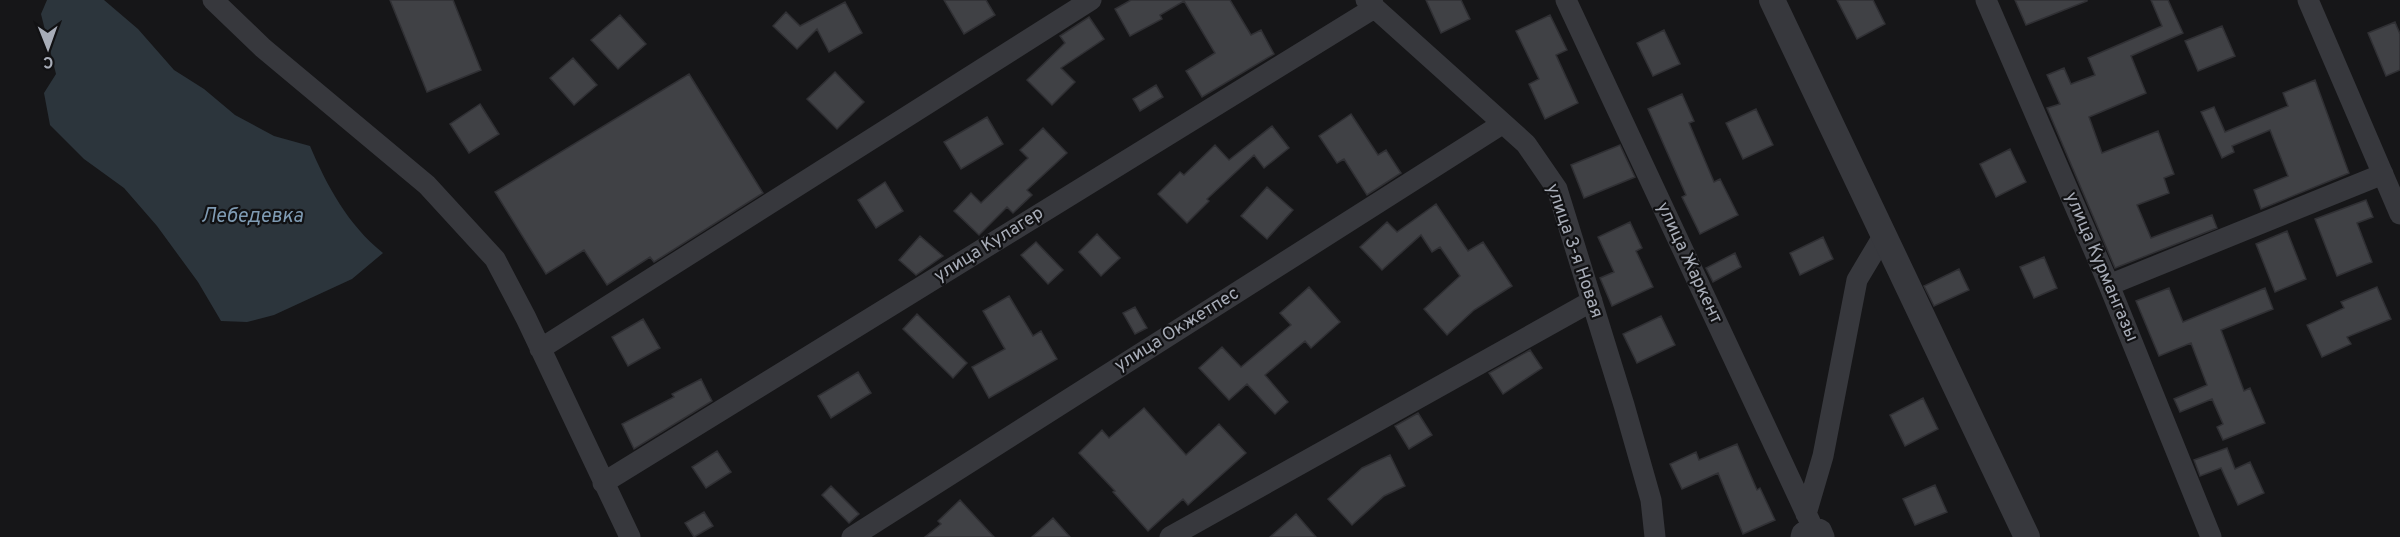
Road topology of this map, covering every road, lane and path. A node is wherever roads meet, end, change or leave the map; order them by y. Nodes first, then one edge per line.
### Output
1 (213, 0) edge
2 (1091, 0) edge
3 (1566, 0) edge
4 (1772, 0) edge
5 (1986, 0) edge
6 (2308, 0) edge
7 (1371, 3) edge
8 (1502, 124) junction
9 (2383, 174) junction
10 (2400, 214) edge
11 (1885, 233) junction
12 (2109, 285) junction
13 (1592, 301) junction
14 (540, 349) junction
15 (603, 483) junction
16 (1809, 529) edge
17 (630, 537) edge
18 (852, 537) edge
19 (1170, 537) edge
20 (1655, 537) edge
21 (2027, 537) edge
22 (2211, 537) edge

1 - 14 street
2 - 14 street
3 - 16 street, улица Жаркент
4 - 11 street
5 - 12 street, улица Курмангазы
6 - 9 street
7 - 8 street, улица 3-я Новая
7 - 15 street, улица Кулагер
8 - 13 street, улица 3-я Новая
8 - 18 street, улица Окжетпес
9 - 10 street
9 - 12 street
11 - 16 street
11 - 21 street
12 - 22 street, улица Курмангазы
13 - 19 street
13 - 20 street, улица 3-я Новая
14 - 15 street
15 - 17 street

